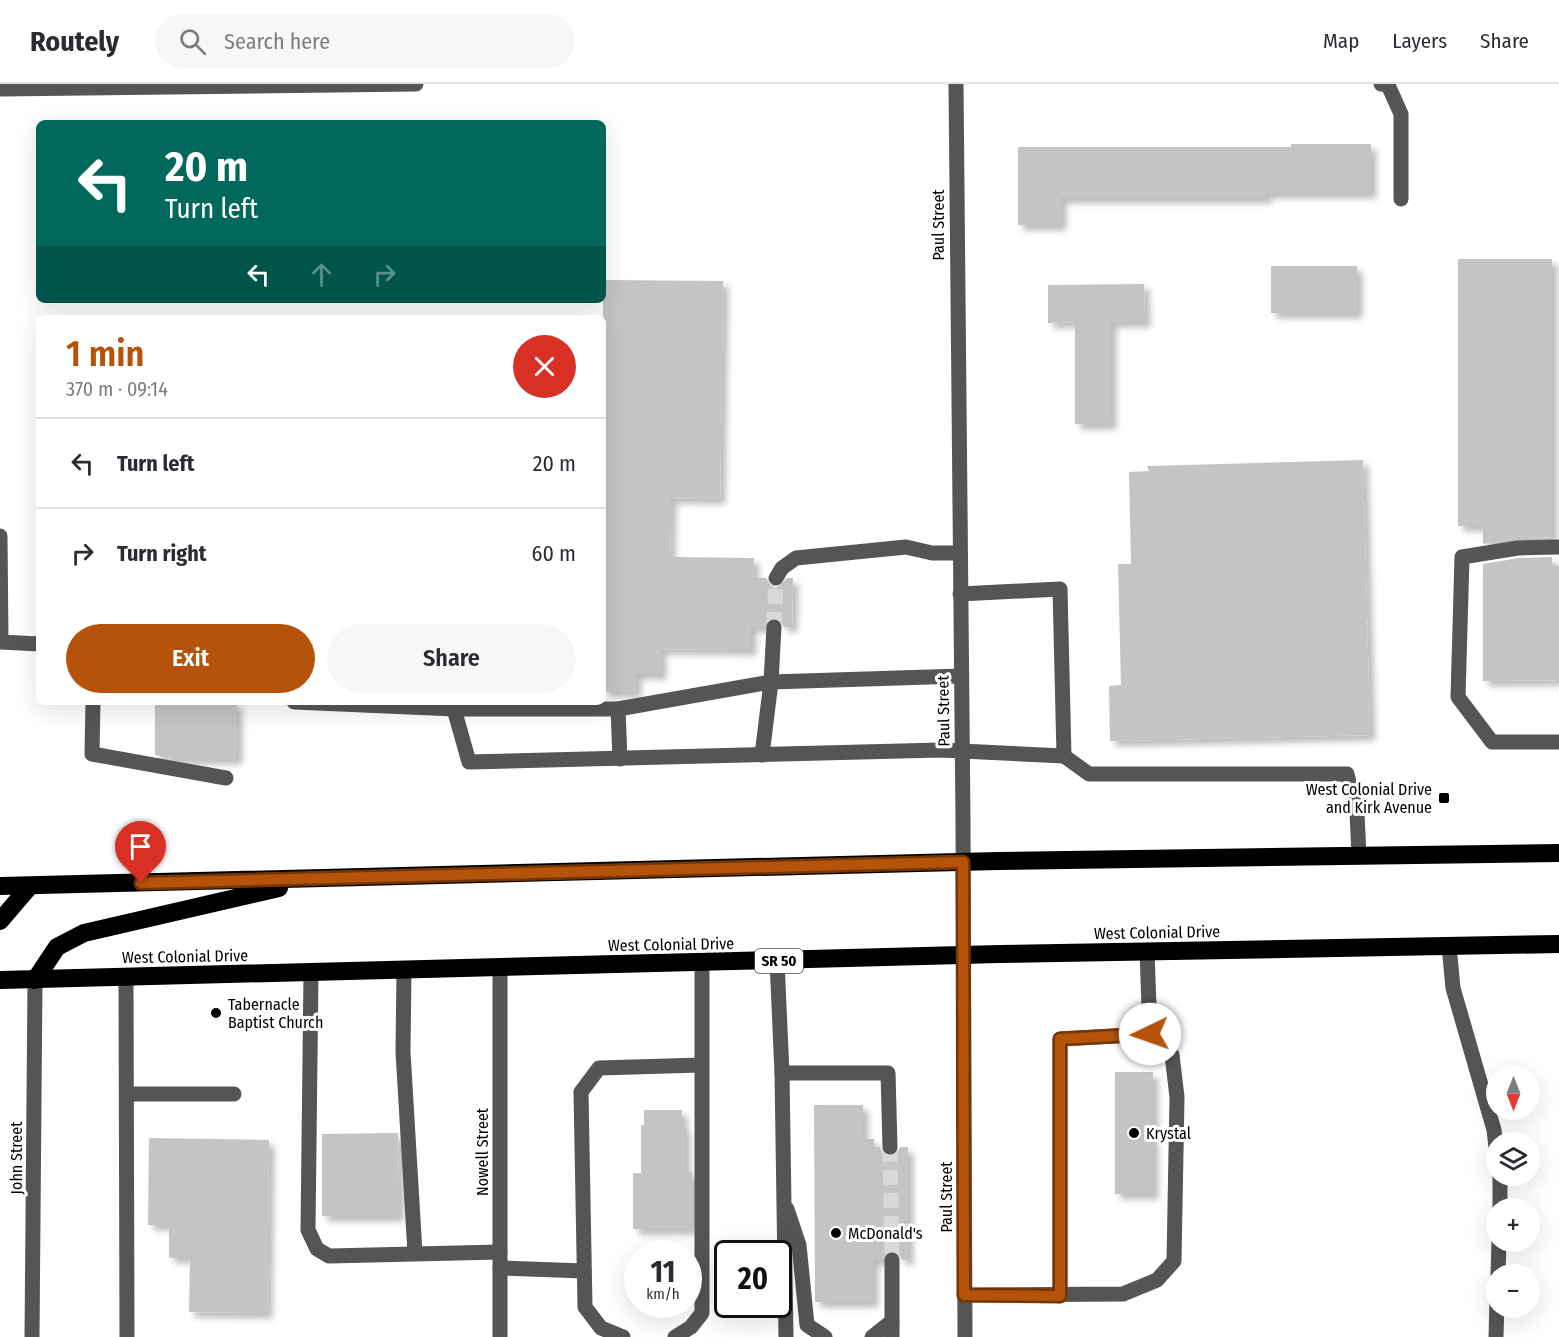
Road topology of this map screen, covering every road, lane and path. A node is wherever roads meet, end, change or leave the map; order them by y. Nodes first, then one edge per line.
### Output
1 (416, 84) edge
2 (956, 84) edge
3 (1382, 84) edge
4 (0, 89) edge
5 (1401, 199) dead end
6 (0, 536) edge
7 (1559, 547) edge
8 (958, 553) junction
9 (776, 578) tunnel mouth
10 (960, 594) junction
11 (774, 627) tunnel mouth
12 (1, 642) edge
13 (36, 644) edge
14 (961, 676) junction
15 (771, 682) junction
16 (93, 705) edge
17 (414, 705) edge
18 (454, 706) edge
19 (618, 709) junction
20 (1559, 742) edge
21 (962, 750) junction
22 (762, 755) junction
23 (1064, 756) junction
24 (620, 759) junction
25 (226, 778) dead end
26 (1559, 853) edge
27 (1359, 856) junction
28 (963, 862) junction
29 (319, 879) junction
30 (0, 886) edge
31 (30, 886) junction
32 (0, 921) edge
33 (1559, 944) edge
34 (1449, 946) junction
35 (1147, 951) junction
36 (963, 956) junction
37 (777, 961) junction
38 (702, 963) junction
39 (500, 967) junction
40 (404, 970) junction
41 (311, 972) junction
42 (126, 977) junction
43 (0, 980) edge
44 (35, 980) junction
45 (1150, 1034) junction
46 (701, 1065) junction
47 (782, 1073) junction
48 (127, 1094) junction
49 (234, 1094) dead end
50 (1494, 1132) edge
51 (890, 1146) tunnel mouth
52 (782, 1195) junction
53 (500, 1252) junction
54 (415, 1253) junction
55 (892, 1260) tunnel mouth
56 (500, 1268) junction
57 (584, 1271) junction
58 (964, 1295) junction
59 (1060, 1296) junction
60 (1497, 1318) edge
61 (892, 1321) junction
62 (32, 1337) edge
63 (127, 1337) edge
64 (500, 1337) edge
65 (623, 1337) edge
66 (675, 1337) edge
67 (786, 1337) edge
68 (825, 1337) edge
69 (872, 1337) edge
70 (892, 1337) edge
71 (964, 1337) edge
72 (1496, 1337) edge

1 - 4 street
2 - 8 street, Paul Street
3 - 5 street
6 - 12 street
7 - 20 street
8 - 9 street
8 - 10 street, Paul Street
10 - 14 street, Paul Street
10 - 23 street
11 - 15 street
12 - 13 street
14 - 15 street
14 - 21 street, Paul Street
15 - 19 street
15 - 22 street
16 - 25 street
17 - 18 street
18 - 19 street
18 - 24 street
19 - 24 street
21 - 22 street
21 - 23 street
21 - 28 street, Paul Street
22 - 24 street
23 - 27 street
26 - 27 highway
27 - 28 highway
28 - 29 highway
28 - 36 street, Paul Street
29 - 31 highway
29 - 44 highway
30 - 31 highway
31 - 32 highway
33 - 34 highway, West Colonial Drive / SR 50
34 - 35 highway, West Colonial Drive / SR 50
34 - 50 street
35 - 36 highway, West Colonial Drive / SR 50
35 - 45 street
36 - 37 highway, West Colonial Drive / SR 50
36 - 58 street, Paul Street
37 - 38 highway, West Colonial Drive / SR 50
37 - 47 street
38 - 39 highway, West Colonial Drive / SR 50
38 - 46 street
39 - 40 highway, West Colonial Drive / SR 50
39 - 53 street, Nowell Street
40 - 41 highway, West Colonial Drive / SR 50
40 - 54 street
41 - 42 highway, West Colonial Drive / SR 50
41 - 54 street
42 - 44 highway, West Colonial Drive / SR 50
42 - 48 street
43 - 44 highway, West Colonial Drive / SR 50
44 - 62 street, John Street
45 - 59 street
45 - 59 street
46 - 57 street
46 - 66 street
47 - 51 street
47 - 52 street
48 - 49 street
48 - 63 street
52 - 67 street
52 - 68 street
53 - 54 street
53 - 56 street, Nowell Street
55 - 61 street
56 - 57 street
56 - 64 street, Nowell Street
57 - 65 street
58 - 59 street
58 - 71 street, Paul Street
60 - 72 street
61 - 69 street
61 - 70 street

